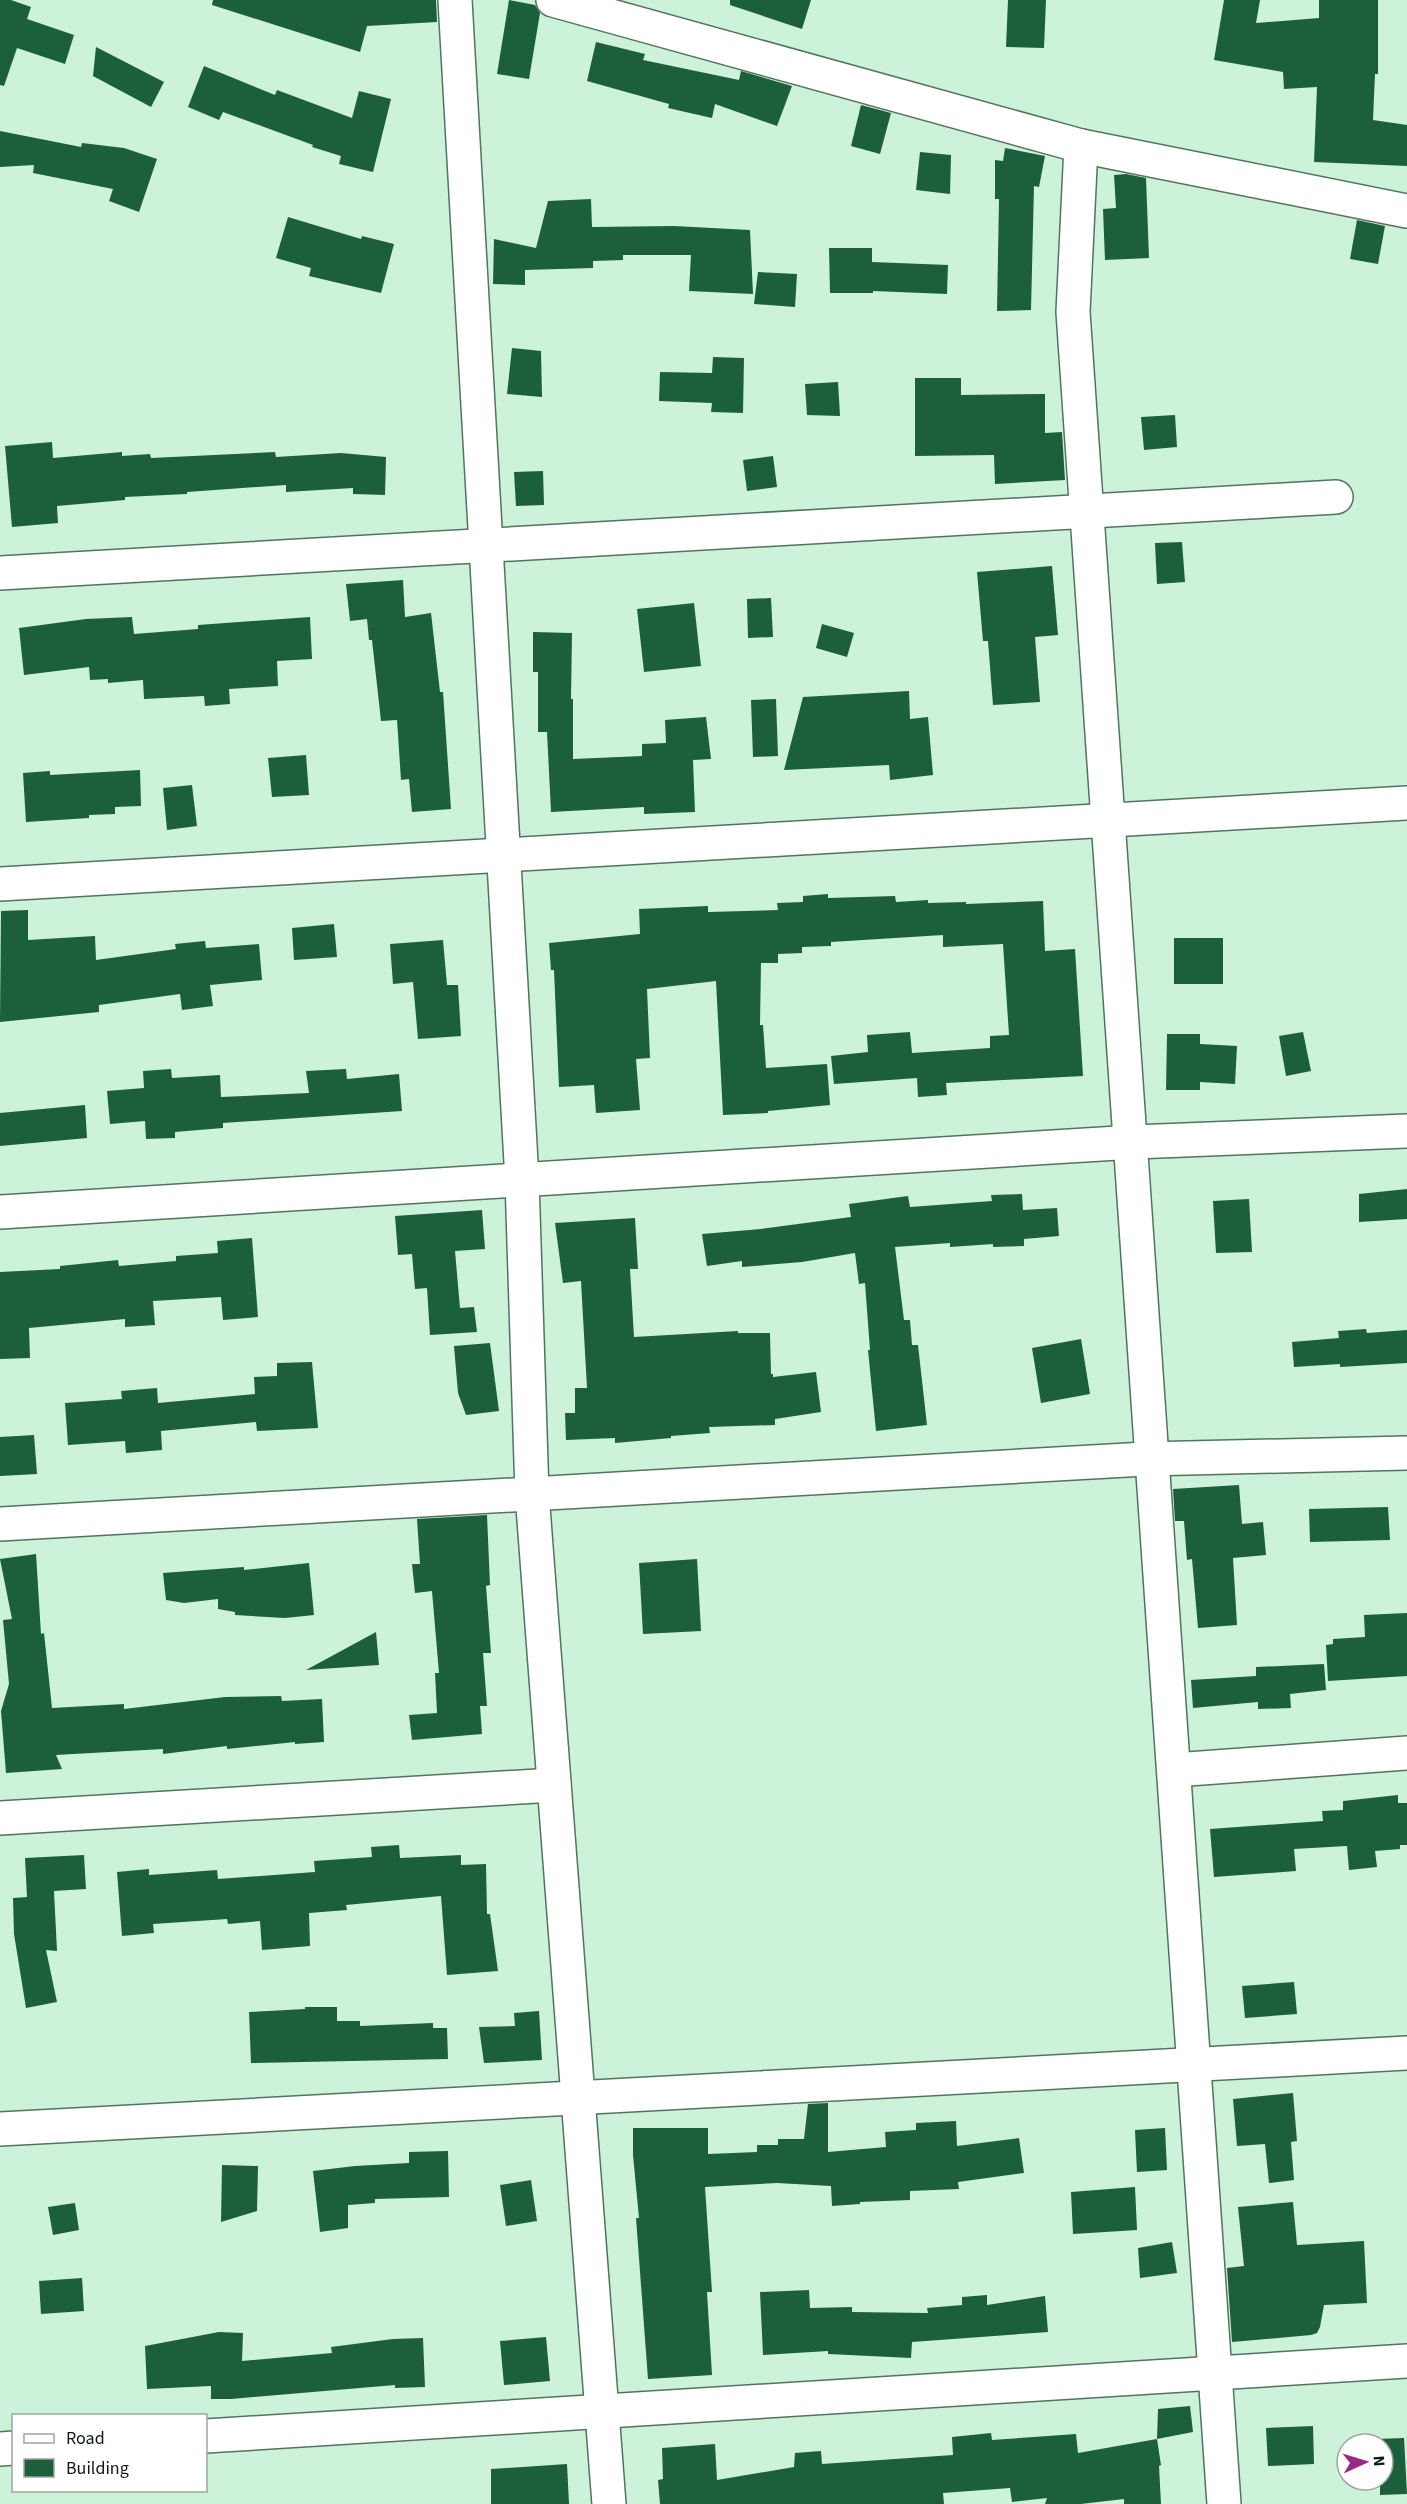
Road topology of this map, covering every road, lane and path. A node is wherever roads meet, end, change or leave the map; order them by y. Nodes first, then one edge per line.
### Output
1 (455, 0) edge
2 (553, 0) edge
3 (1081, 146) junction
4 (1407, 211) edge
5 (1336, 497) dead end
6 (1087, 512) junction
7 (485, 545) junction
8 (0, 573) edge
9 (1407, 803) edge
10 (1108, 820) junction
11 (502, 855) junction
12 (0, 884) edge
13 (1407, 1131) edge
14 (1131, 1142) junction
15 (522, 1180) junction
16 (0, 1212) edge
17 (1407, 1453) edge
18 (1152, 1459) junction
19 (532, 1494) junction
20 (0, 1524) edge
21 (1407, 1753) edge
22 (1174, 1770) junction
23 (554, 1785) junction
24 (0, 1818) edge
25 (1407, 2053) edge
26 (1194, 2065) junction
27 (578, 2098) junction
28 (0, 2129) edge
29 (1407, 2361) edge
30 (1215, 2373) junction
31 (602, 2412) junction
32 (207, 2436) edge
33 (609, 2504) edge
34 (1224, 2504) edge

1 - 7 street
2 - 3 street
3 - 4 street
3 - 6 street
5 - 6 street
6 - 7 street
6 - 10 street
7 - 8 street
7 - 11 street
9 - 10 street
10 - 11 street
10 - 14 street
11 - 12 street
11 - 15 street
13 - 14 street
14 - 15 street
14 - 18 street
15 - 16 street
15 - 19 street
17 - 18 street
18 - 19 street
18 - 22 street
19 - 20 street
19 - 23 street
21 - 22 street
22 - 26 street
23 - 24 street
23 - 27 street
25 - 26 street
26 - 27 street
26 - 30 street
27 - 28 street
27 - 31 street
29 - 30 street
30 - 31 street
30 - 34 street
31 - 32 street
31 - 33 street

